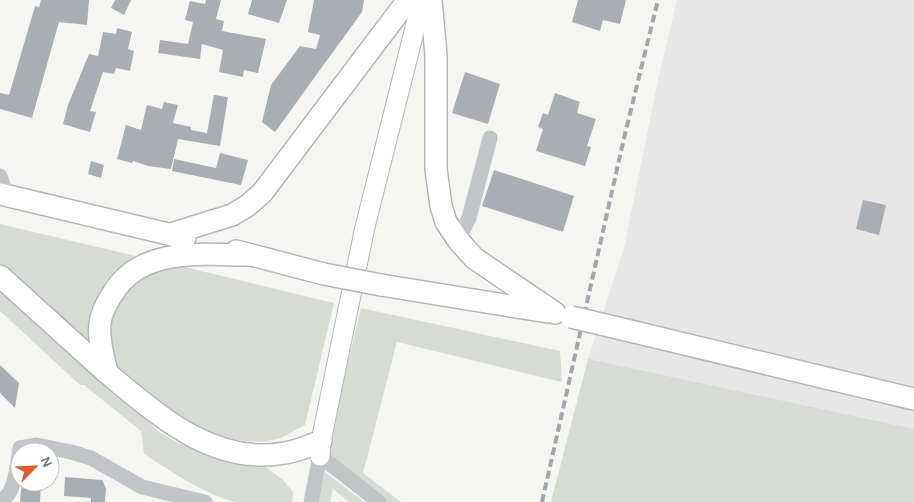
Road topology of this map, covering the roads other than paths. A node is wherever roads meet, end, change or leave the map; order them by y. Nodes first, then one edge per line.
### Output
1 (408, 0) edge
2 (422, 0) edge
3 (431, 0) edge
4 (490, 138) dead end
5 (2, 189) edge
6 (170, 234) junction
7 (458, 240) junction
8 (249, 255) junction
9 (0, 276) edge
10 (563, 315) junction
11 (107, 373) junction
12 (914, 399) edge
13 (320, 449) junction
14 (0, 502) edge
15 (205, 502) edge
16 (311, 502) edge
17 (379, 502) edge

1 - 6 highway
2 - 13 main road
3 - 7 highway
4 - 7 street
5 - 6 highway
6 - 8 highway
7 - 10 highway
8 - 10 highway, bridge
8 - 11 highway
9 - 11 highway
10 - 12 highway, bridge
11 - 13 highway
13 - 16 street
13 - 17 street
14 - 15 street

